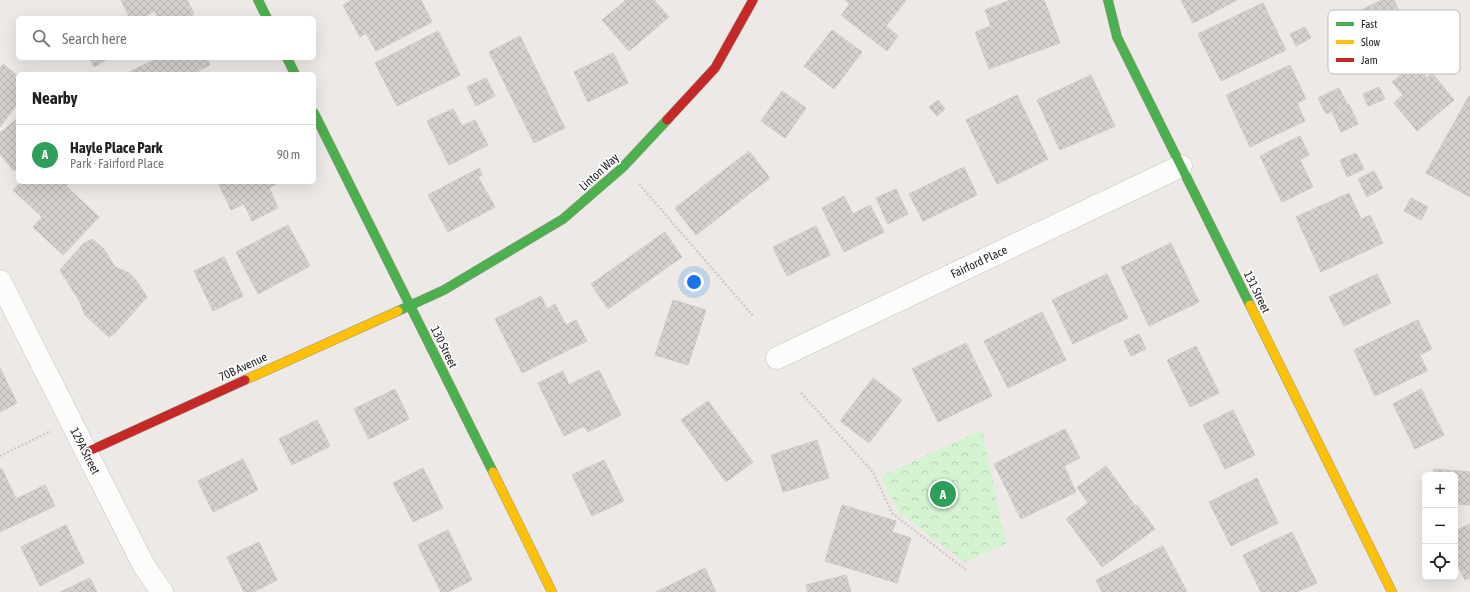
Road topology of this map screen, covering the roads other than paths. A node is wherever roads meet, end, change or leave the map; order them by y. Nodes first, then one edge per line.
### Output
1 (258, 0) edge
2 (753, 0) edge
3 (1108, 0) edge
4 (266, 16) edge
5 (288, 60) edge
6 (294, 72) edge
7 (316, 117) edge
8 (1181, 166) junction
9 (0, 281) edge
10 (410, 305) junction
11 (6, 310) edge
12 (777, 358) dead end
13 (86, 452) junction
14 (162, 592) edge
15 (552, 592) edge
16 (1392, 592) edge

1 - 4 street
2 - 10 street, Linton Way
3 - 8 street, 131 Street
5 - 6 street
7 - 10 street, 130 Street
8 - 12 street, Fairford Place
8 - 16 street, 131 Street
9 - 11 street, 129A Street
10 - 13 street, 70B Avenue
10 - 15 street, 130 Street
11 - 13 street, 129A Street
13 - 14 street, 129A Street

